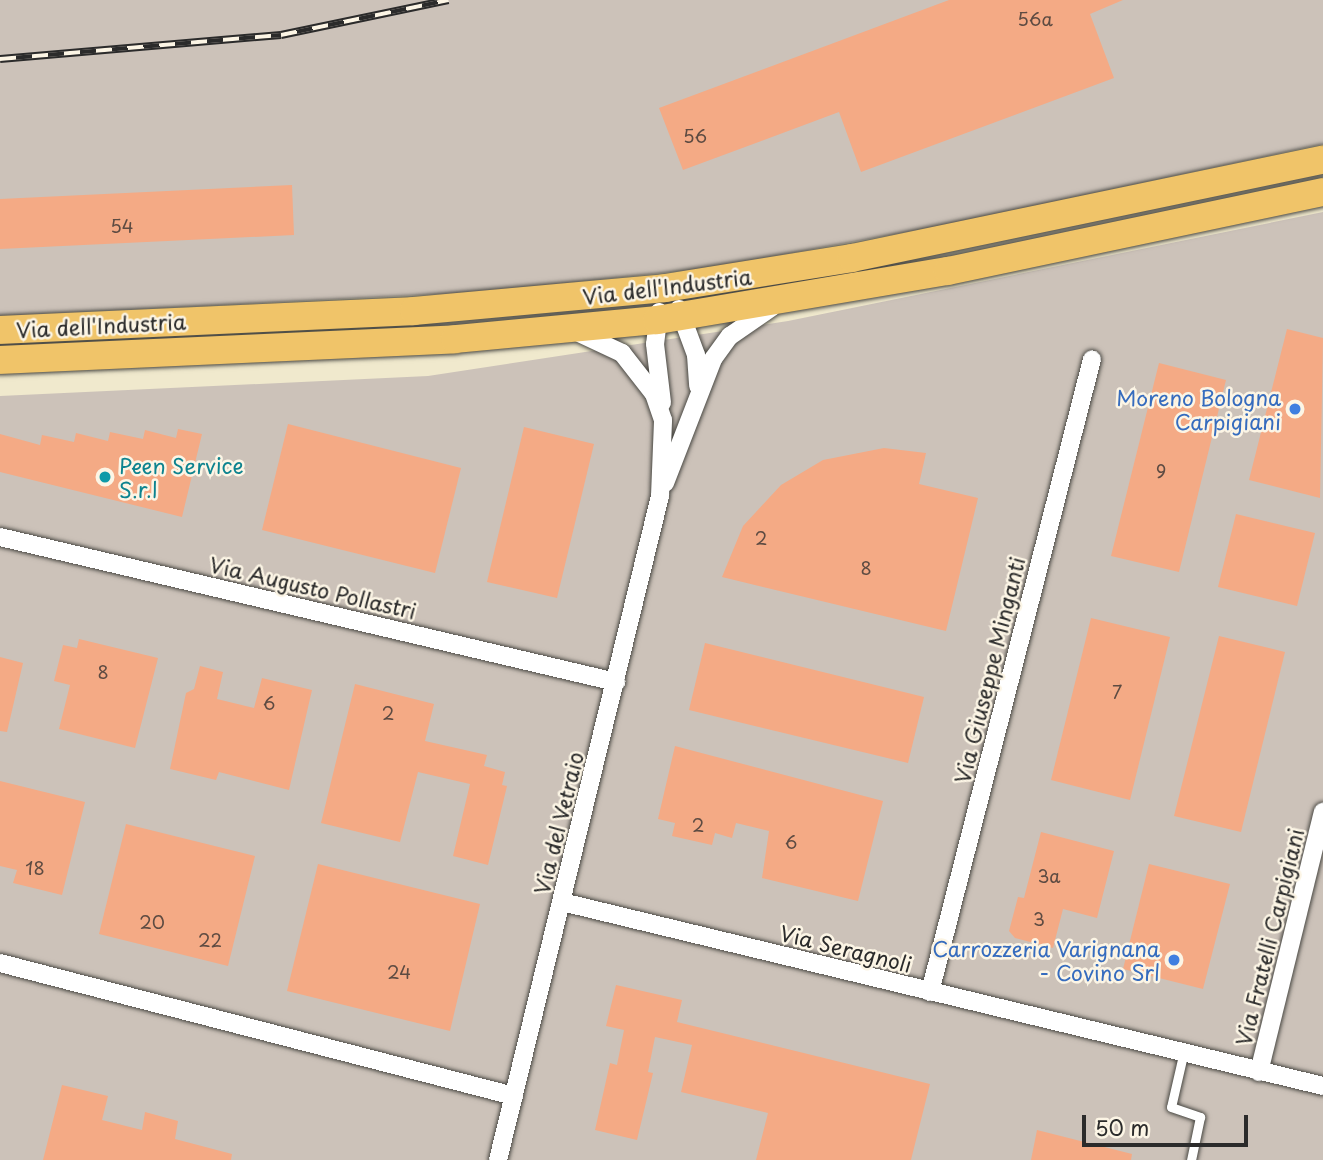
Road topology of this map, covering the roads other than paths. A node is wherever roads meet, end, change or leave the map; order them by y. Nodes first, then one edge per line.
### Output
1 (1323, 160) edge
2 (1323, 192) edge
3 (665, 288) junction
4 (780, 302) junction
5 (670, 318) junction
6 (571, 329) junction
7 (0, 330) edge
8 (1093, 359) dead end
9 (0, 360) edge
10 (698, 390) junction
11 (663, 420) junction
12 (660, 496) junction
13 (0, 537) edge
14 (616, 682) junction
15 (1323, 812) edge
16 (562, 902) junction
17 (0, 963) edge
18 (930, 992) junction
19 (1184, 1055) junction
20 (1259, 1072) junction
21 (1323, 1086) edge
22 (514, 1096) junction
23 (498, 1160) edge
24 (1191, 1160) edge

1 - 3 main road, Via dell'Industria
2 - 4 main road, Via dell'Industria
3 - 5 street, Via del Vetraio
3 - 5 street, Via del Vetraio
3 - 7 main road, Via dell'Industria
4 - 5 main road, Via dell'Industria
4 - 10 street, Via del Vetraio
5 - 6 main road, Via dell'Industria
5 - 10 street, Via del Vetraio
5 - 11 street, Via del Vetraio
6 - 9 main road, Via dell'Industria
6 - 11 street, Via del Vetraio
8 - 18 street, Via Giuseppe Minganti
10 - 12 street, Via del Vetraio
11 - 12 street, Via del Vetraio
12 - 14 street, Via del Vetraio
13 - 14 street, Via Augusto Pollastri
14 - 16 street, Via del Vetraio
15 - 20 street, Via Fratelli Carpigiani
16 - 18 street, Via Seragnoli
16 - 22 street, Via del Vetraio
17 - 22 street
18 - 19 street, Via Seragnoli
19 - 20 street, Via Seragnoli
19 - 24 lane
20 - 21 street, Via Seragnoli
22 - 23 street, Via del Vetraio

